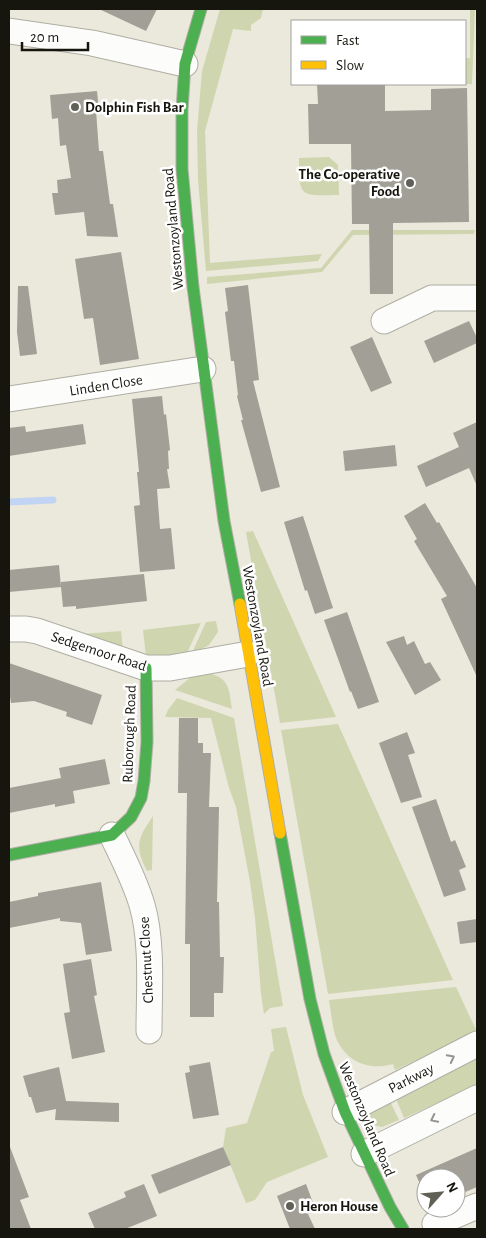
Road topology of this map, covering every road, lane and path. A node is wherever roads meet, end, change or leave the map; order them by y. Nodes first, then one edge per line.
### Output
1 (201, 9) edge
2 (9, 31) edge
3 (185, 64) junction
4 (477, 298) edge
5 (384, 321) dead end
6 (203, 369) junction
7 (9, 399) edge
8 (9, 629) edge
9 (248, 654) junction
10 (146, 668) junction
11 (112, 835) junction
12 (9, 854) edge
13 (149, 1032) dead end
14 (477, 1044) edge
15 (477, 1098) edge
16 (345, 1112) junction
17 (364, 1154) junction
18 (477, 1206) edge
19 (435, 1224) dead end
20 (403, 1229) edge

1 - 3 main road, Westonzoyland Road
2 - 3 street
3 - 6 main road, Westonzoyland Road
4 - 5 street
6 - 7 street, Linden Close
6 - 9 main road, Westonzoyland Road
8 - 10 street, Sedgemoor Road
9 - 10 street, Sedgemoor Road
9 - 16 main road, Westonzoyland Road
10 - 11 main road, Ruborough Road
11 - 12 main road
11 - 13 street, Chestnut Close
16 -> 14 street, Parkway
15 -> 17 street
16 - 17 main road, Westonzoyland Road
17 - 20 main road, Westonzoyland Road
18 - 19 street

